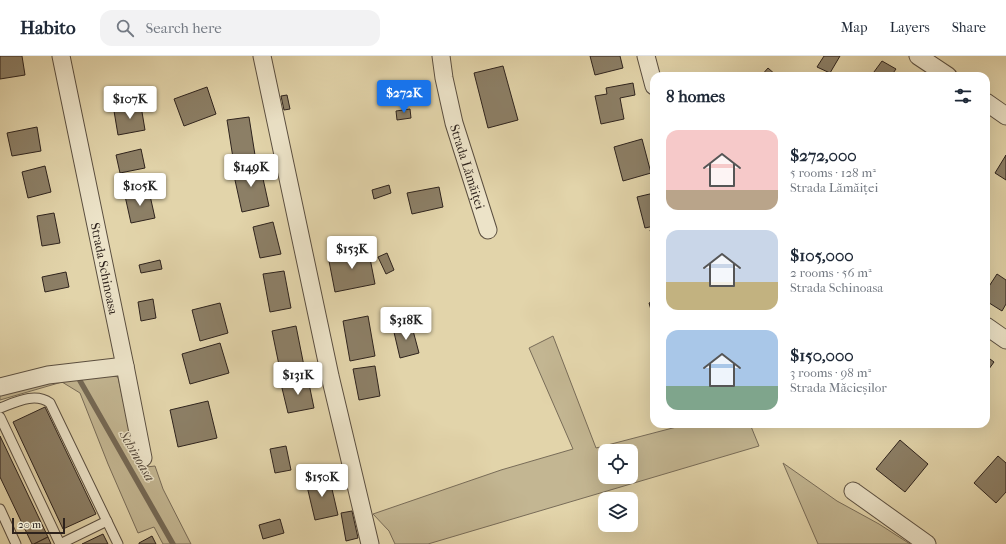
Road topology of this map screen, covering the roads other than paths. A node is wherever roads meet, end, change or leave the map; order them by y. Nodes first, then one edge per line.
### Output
1 (61, 56) edge
2 (262, 56) edge
3 (441, 56) edge
4 (646, 56) edge
5 (918, 56) edge
6 (650, 72) edge
7 (942, 72) edge
8 (990, 105) edge
9 (1006, 116) edge
10 (488, 230) dead end
11 (990, 329) edge
12 (1006, 340) edge
13 (125, 366) junction
14 (0, 387) edge
15 (0, 408) edge
16 (0, 417) edge
17 (143, 458) dead end
18 (853, 492) dead end
19 (0, 509) edge
20 (107, 521) junction
21 (16, 544) edge
22 (60, 544) edge
23 (118, 544) edge
24 (370, 544) edge
25 (928, 544) edge

1 - 13 street, Strada Schinoasa
2 - 24 street
3 - 10 street, Strada Lămăiței
4 - 6 street
5 - 7 street
8 - 9 street
11 - 12 street
13 - 14 street
13 - 17 street, Strada Schinoasa
15 - 20 lane
16 - 22 lane
18 - 25 street
19 - 21 lane
20 - 22 lane
20 - 23 lane

